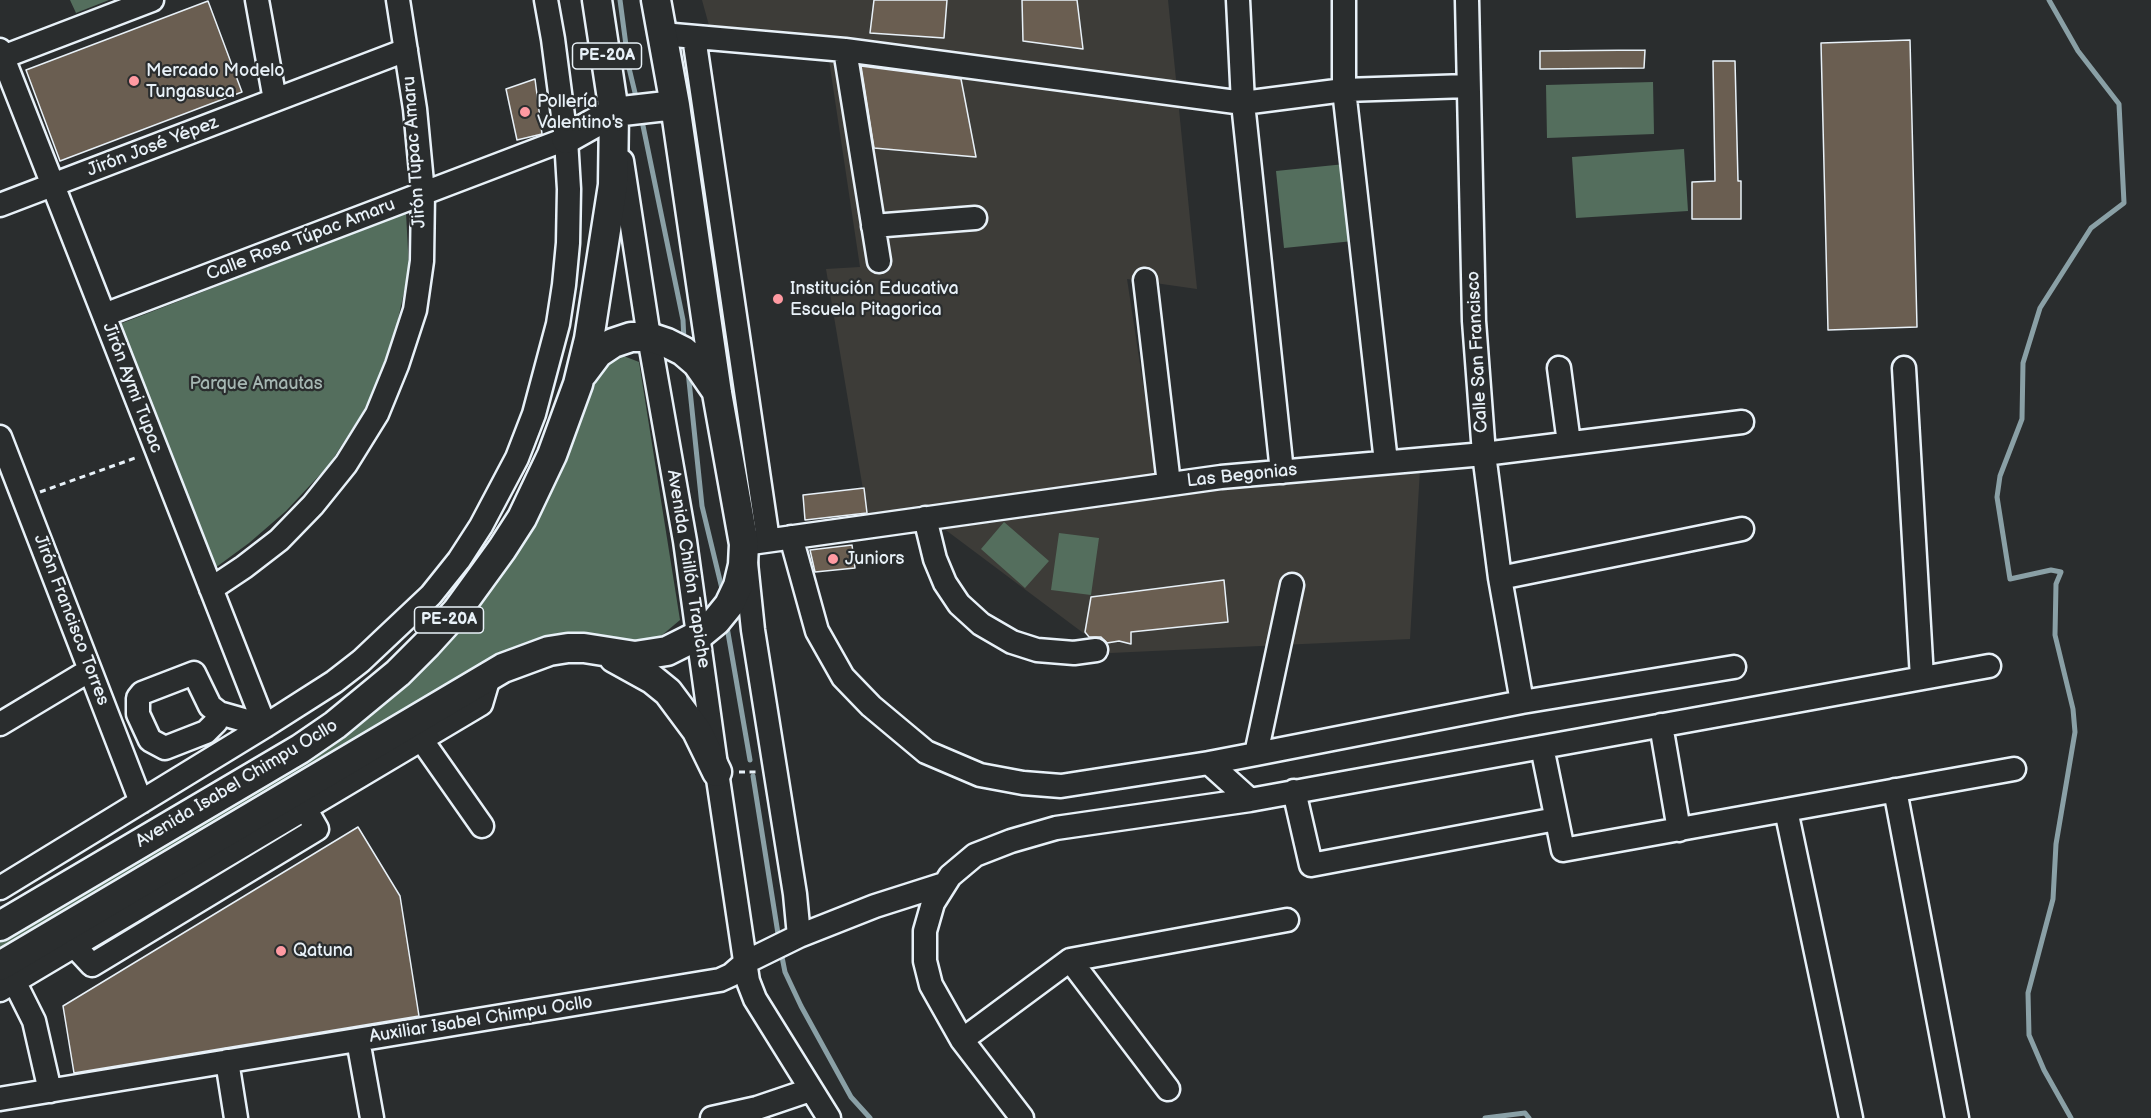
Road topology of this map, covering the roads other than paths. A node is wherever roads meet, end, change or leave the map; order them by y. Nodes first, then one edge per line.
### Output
1 (152, 0) edge
2 (257, 0) edge
3 (398, 0) edge
4 (546, 0) edge
5 (597, 0) edge
6 (656, 0) edge
7 (1238, 0) edge
8 (1344, 0) edge
9 (1467, 0) edge
10 (662, 34) junction
11 (694, 37) junction
12 (406, 50) junction
13 (844, 50) junction
14 (1, 54) edge
15 (1468, 86) junction
16 (1344, 90) junction
17 (275, 100) junction
18 (1243, 103) junction
19 (675, 105) junction
20 (614, 112) junction
21 (566, 139) junction
22 (53, 185) junction
23 (423, 194) junction
24 (0, 205) edge
25 (975, 218) dead end
26 (873, 226) junction
27 (879, 261) dead end
28 (1146, 280) dead end
29 (104, 315) junction
30 (649, 337) junction
31 (742, 361) junction
32 (713, 365) junction
33 (1560, 368) dead end
34 (1904, 368) dead end
35 (578, 384) junction
36 (717, 393) junction
37 (1742, 422) dead end
38 (752, 430) junction
39 (725, 436) junction
40 (0, 437) edge
41 (1569, 443) junction
42 (1484, 453) junction
43 (1386, 462) junction
44 (1282, 472) junction
45 (1169, 484) junction
46 (925, 519) junction
47 (1742, 529) dead end
48 (791, 537) junction
49 (756, 542) junction
50 (1500, 578) junction
51 (1292, 585) dead end
52 (211, 589) junction
53 (699, 634) junction
54 (1096, 650) dead end
55 (601, 651) junction
56 (1989, 666) dead end
57 (1734, 667) dead end
58 (90, 670) junction
59 (489, 677) junction
60 (1922, 678) junction
61 (1522, 702) junction
62 (219, 714) dead end
63 (0, 724) edge
64 (1662, 725) junction
65 (265, 726) junction
66 (318, 737) junction
67 (421, 740) junction
68 (1542, 747) junction
69 (1256, 754) junction
70 (1209, 764) junction
71 (337, 766) junction
72 (2014, 769) dead end
73 (717, 772) junction
74 (1895, 790) junction
75 (1294, 791) junction
76 (1250, 800) junction
77 (141, 802) junction
78 (1786, 810) junction
79 (1556, 819) junction
80 (482, 826) dead end
81 (1679, 830) junction
82 (944, 884) junction
83 (0, 888) edge
84 (1287, 920) dead end
85 (0, 926) edge
86 (799, 936) junction
87 (67, 938) junction
88 (1070, 960) junction
89 (746, 962) junction
90 (5, 975) edge
91 (358, 1040) junction
92 (962, 1040) junction
93 (227, 1061) junction
94 (1168, 1089) dead end
95 (810, 1090) junction
96 (50, 1091) junction
97 (0, 1099) edge
98 (236, 1118) edge
99 (372, 1118) edge
100 (712, 1118) edge
101 (829, 1118) edge
102 (1022, 1118) edge
103 (1851, 1118) edge
104 (1957, 1118) edge

1 - 14 street
2 - 17 street
3 - 12 street, Jirón Tupac Amaru
4 - 21 street
5 - 20 main road, Avenida Chillón Trapiche / PE-20A
6 - 10 main road, PE-20A
7 - 18 street
8 - 16 street
9 - 15 street, Calle San Francisco
10 - 11 street
10 - 19 main road, PE-20A
11 - 13 street
11 - 31 street
12 - 17 street, Jirón José Yépez
12 - 23 street, Jirón Tupac Amaru
13 - 18 street
13 - 26 street
14 - 22 street, Jirón Aymi Tupac
15 - 16 street
15 - 42 street, Calle San Francisco
16 - 18 street
16 - 43 street
17 - 22 street, Jirón José Yépez
18 - 44 street
19 - 20 main road
19 - 32 main road, PE-20A
20 - 21 main road
20 - 30 street, Avenida Chillón Trapiche / PE-20A
20 - 35 main road, Avenida Isabel Chimpu Ocllo / PE-20A
21 - 23 street, Calle Rosa Túpac Amaru
21 - 65 street
22 - 24 street, Jirón José Yépez
22 - 29 street, Jirón Aymi Tupac
23 - 29 street, Calle Rosa Túpac Amaru
23 - 52 street, Jirón Tupac Amaru
25 - 26 street
26 - 27 street
28 - 45 street
29 - 52 street, Jirón Aymi Tupac
30 - 35 main road
30 - 36 main road
30 - 53 street, Avenida Chillón Trapiche / PE-20A
31 - 32 street
31 - 38 street
32 - 36 main road, PE-20A
33 - 41 street
34 - 60 street
35 - 66 main road, Avenida Isabel Chimpu Ocllo / PE-20A
36 - 39 main road, PE-20A
37 - 41 street, Las Begonias
38 - 39 street
38 - 49 street
39 - 49 main road, PE-20A
40 - 58 street, Jirón Francisco Torres
41 - 42 street, Las Begonias
42 - 43 street, Las Begonias
42 - 50 street, Calle San Francisco
43 - 44 street, Las Begonias
44 - 45 street, Las Begonias
45 - 46 street, Las Begonias
46 - 48 street, Las Begonias
46 - 54 street
47 - 50 street
48 - 49 street, Las Begonias
48 - 70 street
49 - 53 main road, Avenida Isabel Chimpu Ocllo / PE-20A
49 - 86 street
50 - 61 street, Calle San Francisco
51 - 69 street
52 - 65 street, Jirón Aymi Tupac
53 - 55 main road, Avenida Isabel Chimpu Ocllo / PE-20A
53 - 73 street, Avenida Chillón Trapiche
55 - 59 main road, Avenida Isabel Chimpu Ocllo / PE-20A
55 - 73 main road
56 - 60 street
57 - 61 street
58 - 63 street
58 - 77 street, Jirón Francisco Torres
59 - 67 street
59 - 71 main road, Avenida Isabel Chimpu Ocllo / PE-20A
60 - 64 street
61 - 69 street
62 - 65 street
64 - 68 street
64 - 81 street
65 - 77 street
66 - 71 main road
66 - 85 main road, Avenida Isabel Chimpu Ocllo / PE-20A
67 - 80 street
67 - 87 street
68 - 75 street
68 - 79 street
69 - 70 street
70 - 76 street
71 - 87 main road, Avenida Isabel Chimpu Ocllo / PE-20A
72 - 74 street
73 - 89 street, Avenida Chillón Trapiche
74 - 78 street
74 - 104 street
75 - 76 street
75 - 79 street
76 - 82 street
77 - 83 street
78 - 81 street
78 - 103 street
79 - 81 street
82 - 86 street, Auxiliar Isabel Chimpu Ocllo
82 - 92 street
84 - 88 street
86 - 89 street, Auxiliar Isabel Chimpu Ocllo
87 - 90 main road, Avenida Isabel Chimpu Ocllo / PE-20A
88 - 92 street
88 - 94 street
89 - 91 street, Auxiliar Isabel Chimpu Ocllo
89 - 95 street, Avenida Chillón Trapiche
90 - 96 street
91 - 93 street, Auxiliar Isabel Chimpu Ocllo
91 - 99 street
92 - 102 street
93 - 96 street, Auxiliar Isabel Chimpu Ocllo
93 - 98 street
95 - 100 street
95 - 101 street, Avenida Chillón Trapiche
96 - 97 street, Auxiliar Isabel Chimpu Ocllo

